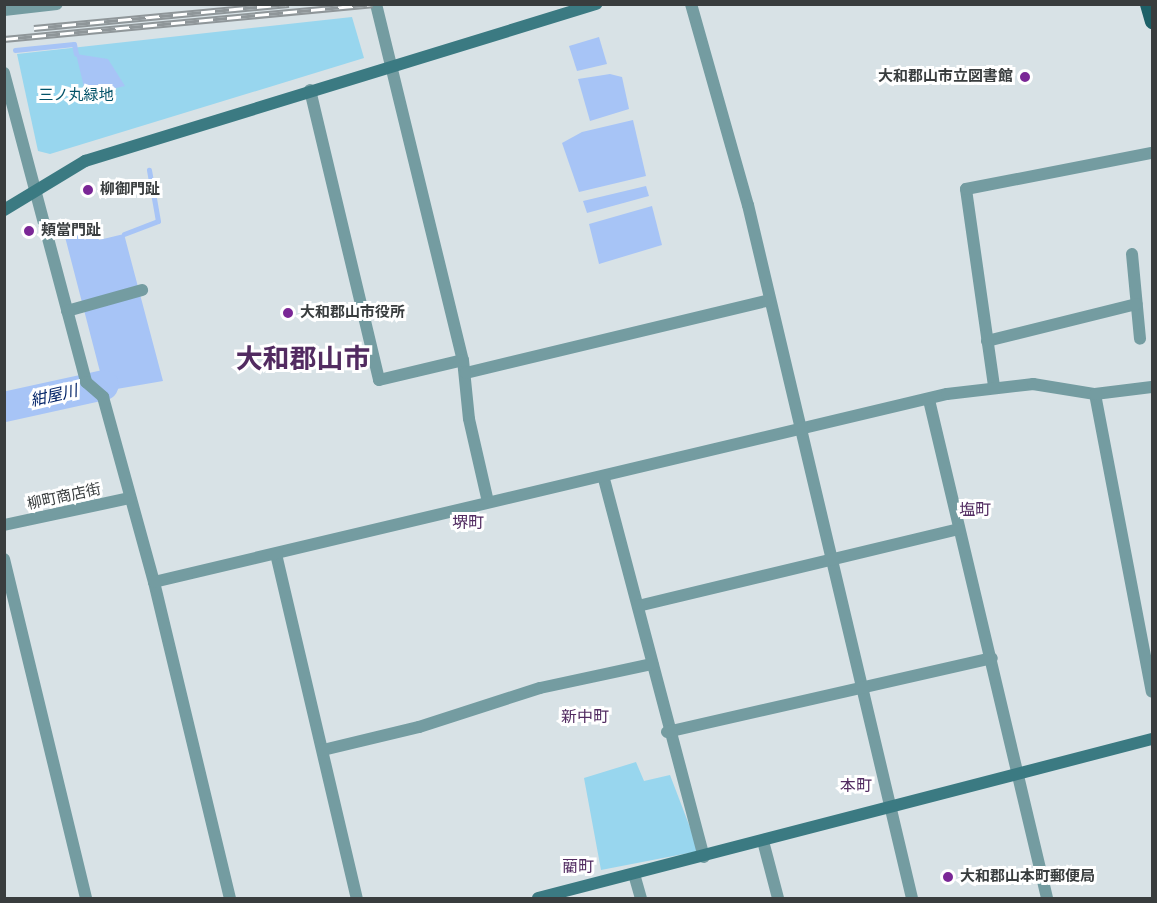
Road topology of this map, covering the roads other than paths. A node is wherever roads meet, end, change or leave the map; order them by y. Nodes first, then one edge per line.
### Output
1 (57, 4) edge
2 (376, 4) edge
3 (596, 4) edge
4 (691, 4) edge
5 (1148, 4) edge
6 (4, 10) edge
7 (1152, 21) edge
8 (390, 65) junction
9 (4, 73) edge
10 (310, 90) junction
11 (1152, 153) edge
12 (39, 191) junction
13 (4, 210) edge
14 (1132, 254) dead end
15 (142, 290) dead end
16 (767, 301) junction
17 (1137, 304) junction
18 (67, 311) junction
19 (1140, 339) dead end
20 (987, 341) junction
21 (464, 360) junction
22 (466, 373) junction
23 (994, 386) junction
24 (1152, 387) edge
25 (1095, 394) junction
26 (929, 400) junction
27 (798, 434) junction
28 (604, 479) junction
29 (130, 498) junction
30 (488, 502) junction
31 (4, 525) edge
32 (959, 529) junction
33 (276, 554) junction
34 (4, 558) edge
35 (829, 562) junction
36 (154, 582) junction
37 (638, 606) junction
38 (992, 658) junction
39 (652, 664) junction
40 (860, 687) junction
41 (1152, 692) edge
42 (667, 732) junction
43 (1152, 739) edge
44 (323, 750) junction
45 (1018, 772) junction
46 (891, 808) junction
47 (763, 841) junction
48 (704, 857) junction
49 (634, 874) junction
50 (86, 898) edge
51 (230, 898) edge
52 (357, 898) edge
53 (538, 898) edge
54 (641, 898) edge
55 (778, 898) edge
56 (912, 898) edge
57 (1047, 898) edge

1 - 6 street
2 - 8 street
3 - 8 street
4 - 16 street
5 - 7 main road
8 - 10 street
8 - 21 street
9 - 12 street
10 - 12 street
10 - 21 street
11 - 20 street
12 - 13 street
12 - 18 street
14 - 17 street
15 - 18 street
16 - 22 street
16 - 27 street
17 - 19 street
17 - 20 street
18 - 29 street
20 - 23 street
21 - 22 street
22 - 30 street
23 - 25 street
23 - 26 street
24 - 25 street
25 - 41 street
26 - 27 street
26 - 32 street
27 - 28 street
27 - 35 street
28 - 30 street
28 - 37 street
29 - 31 street, 柳町商店街
29 - 36 street
30 - 33 street
32 - 35 street
32 - 38 street
33 - 36 street
33 - 44 street
34 - 50 street
35 - 37 street
35 - 40 street
36 - 51 street
37 - 39 street
38 - 40 street
38 - 45 street
39 - 42 street
39 - 44 street
40 - 42 street
40 - 46 street
42 - 48 street
43 - 45 street
44 - 52 street
45 - 46 street
45 - 57 street
46 - 47 street
46 - 56 street
47 - 48 street
47 - 55 street
48 - 49 street
49 - 53 street
49 - 54 street

